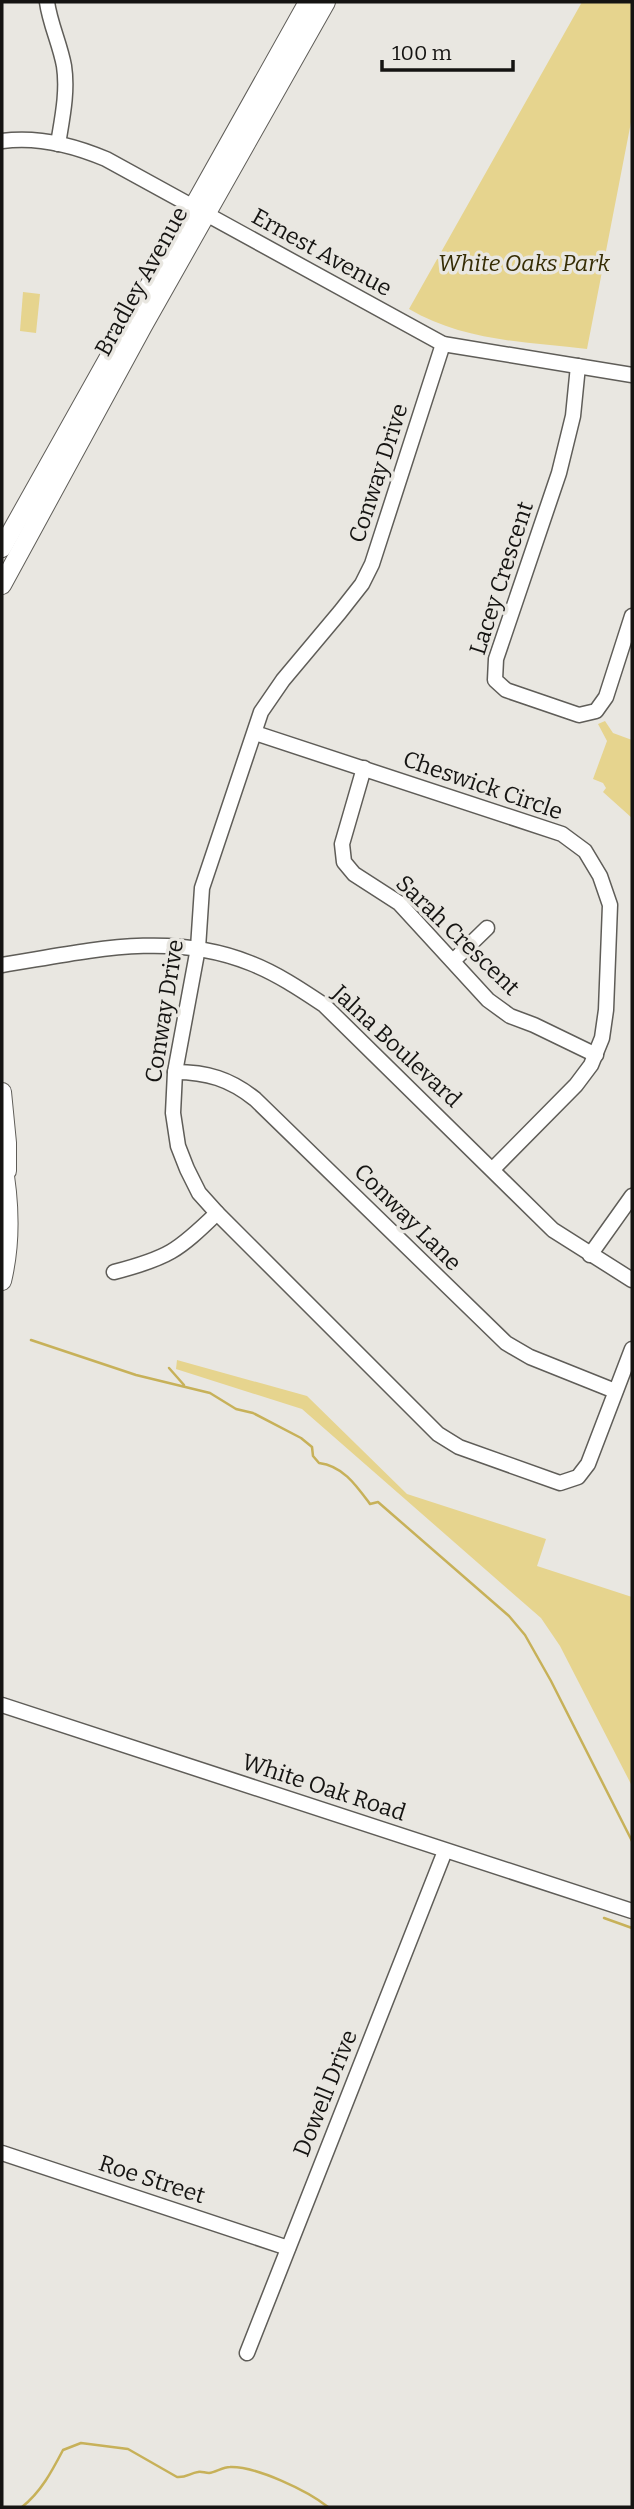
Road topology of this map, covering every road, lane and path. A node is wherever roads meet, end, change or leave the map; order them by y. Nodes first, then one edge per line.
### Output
1 (47, 2) edge
2 (308, 2) edge
3 (326, 2) edge
4 (2, 141) edge
5 (58, 144) junction
6 (199, 211) junction
7 (443, 344) junction
8 (578, 366) junction
9 (632, 375) edge
10 (2, 548) edge
11 (2, 585) edge
12 (632, 616) edge
13 (255, 733) junction
14 (364, 768) junction
15 (487, 928) dead end
16 (198, 948) junction
17 (453, 961) junction
18 (2, 965) edge
19 (596, 1055) junction
20 (175, 1072) junction
21 (2, 1093) edge
22 (2, 1158) edge
23 (493, 1169) junction
24 (7, 1185) junction
25 (632, 1196) edge
26 (217, 1213) junction
27 (590, 1255) junction
28 (114, 1272) dead end
29 (632, 1280) edge
30 (2, 1281) edge
31 (632, 1349) edge
32 (615, 1391) junction
33 (2, 1705) edge
34 (445, 1851) junction
35 (632, 1911) edge
36 (2, 2153) edge
37 (288, 2248) junction
38 (247, 2353) dead end

1 - 5 street
2 - 6 main road, Bradley Avenue
3 - 6 main road, Bradley Avenue
4 - 5 street, Ernest Avenue
5 - 6 street, Ernest Avenue
6 - 7 street, Ernest Avenue
6 - 10 main road, Bradley Avenue
6 - 11 main road, Bradley Avenue
7 - 8 street, Ernest Avenue
7 - 13 street, Conway Drive
8 - 9 street, Ernest Avenue
8 - 12 street, Lacey Crescent
13 - 14 street, Cheswick Circle
13 - 16 street, Conway Drive
14 - 17 street, Sarah Crescent
14 - 19 street, Cheswick Circle
15 - 17 street
16 - 18 street, Jalna Boulevard
16 - 20 street, Conway Drive
16 - 23 street, Jalna Boulevard
17 - 19 street, Sarah Crescent
19 - 23 street, Cheswick Circle
20 - 26 street, Conway Drive
20 - 32 street, Conway Lane
21 - 24 main road
22 - 24 main road
23 - 27 street, Jalna Boulevard
24 - 30 main road
25 - 27 street
26 - 28 street
26 - 32 street, Conway Drive
27 - 29 street, Jalna Boulevard
31 - 32 street, Conway Drive
33 - 34 street, White Oak Road
34 - 35 street, White Oak Road
34 - 37 street, Dowell Drive
36 - 37 street, Roe Street
37 - 38 street, Dowell Drive

